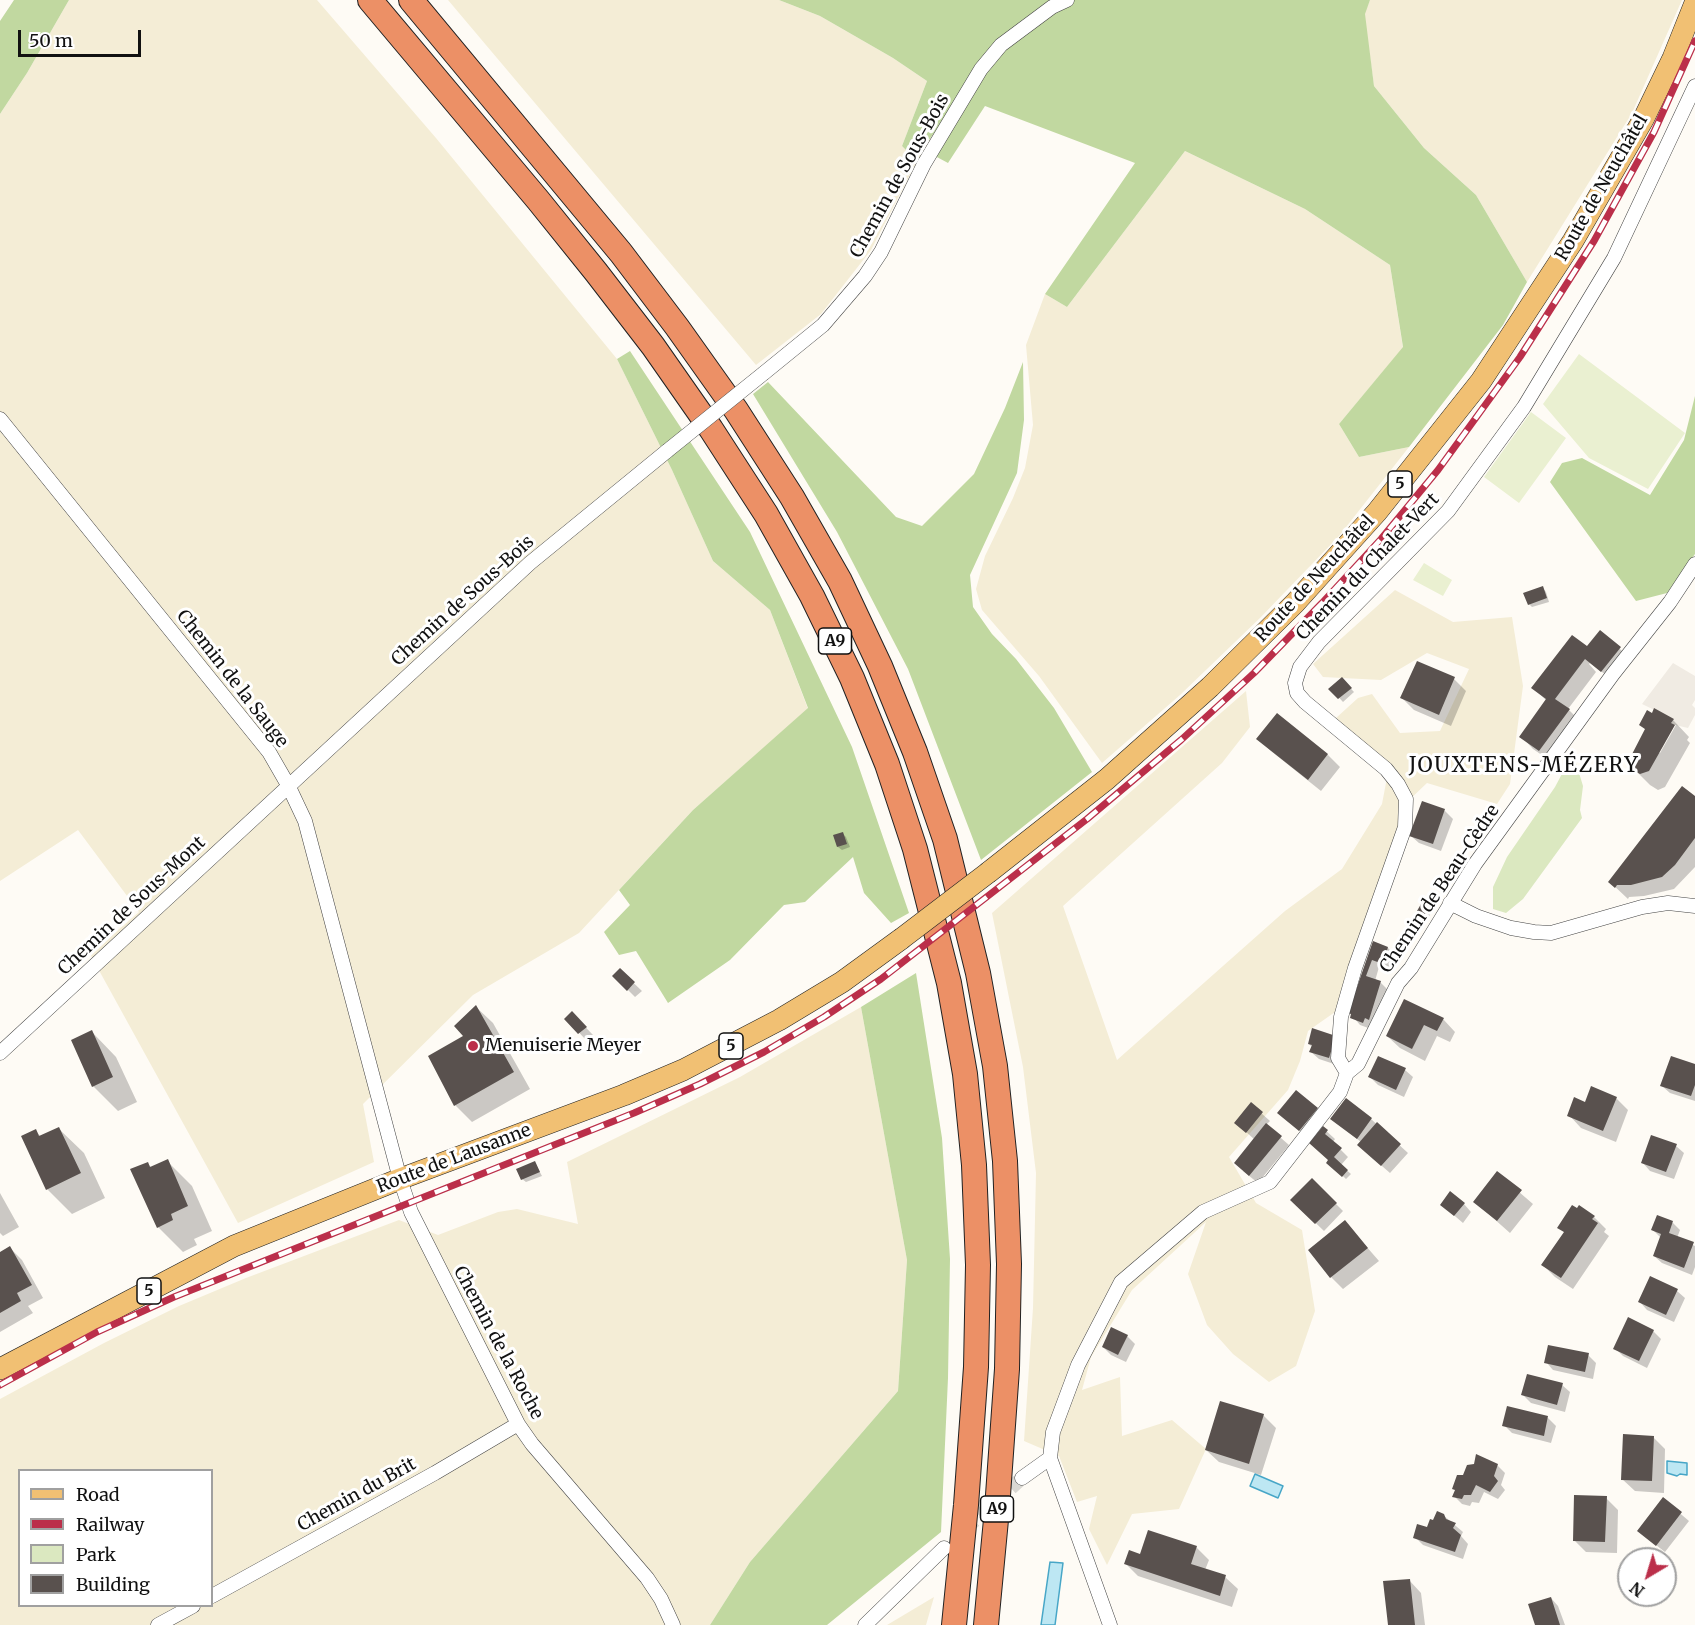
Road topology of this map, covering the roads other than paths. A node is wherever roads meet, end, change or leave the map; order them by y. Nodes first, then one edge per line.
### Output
1 (370, 0) edge
2 (411, 0) edge
3 (1067, 0) edge
4 (1695, 3) edge
5 (1695, 86) edge
6 (0, 419) edge
7 (1695, 564) edge
8 (288, 785) junction
9 (1450, 903) junction
10 (1695, 906) edge
11 (901, 939) joint
12 (0, 1053) edge
13 (1347, 1073) junction
14 (400, 1179) junction
15 (0, 1369) edge
16 (518, 1424) junction
17 (1050, 1458) junction
18 (1022, 1478) tunnel mouth
19 (944, 1548) dead end
20 (213, 1595) edge
21 (190, 1607) edge
22 (158, 1625) edge
23 (673, 1625) edge
24 (865, 1625) edge
25 (954, 1625) edge
26 (986, 1625) edge
27 (1110, 1625) edge

1 - 25 highway, A9
2 - 26 highway, A9
3 - 8 street, Chemin de Sous-Bois, bridge
4 - 11 main road, Route de Neuchâtel / 5, bridge
5 - 13 street, Chemin du Chalet-Vert
6 - 8 street, Chemin de la Sauge
7 - 9 street, Chemin de Beau-Cèdre
8 - 12 street, Chemin de Sous-Mont
8 - 14 street, Chemin de la Sauge
9 - 10 street
9 - 13 street, Chemin de Beau-Cèdre
11 - 14 main road, Route de Lausanne / 5
13 - 17 street, Chemin de Beau-Cèdre
14 - 15 main road, Route de Lausanne / 5
14 - 16 street, Chemin de la Roche
16 - 20 street, Chemin du Brit
16 - 23 street, Chemin de la Roche
17 - 18 street
17 - 27 street
19 - 24 street
21 - 22 street

